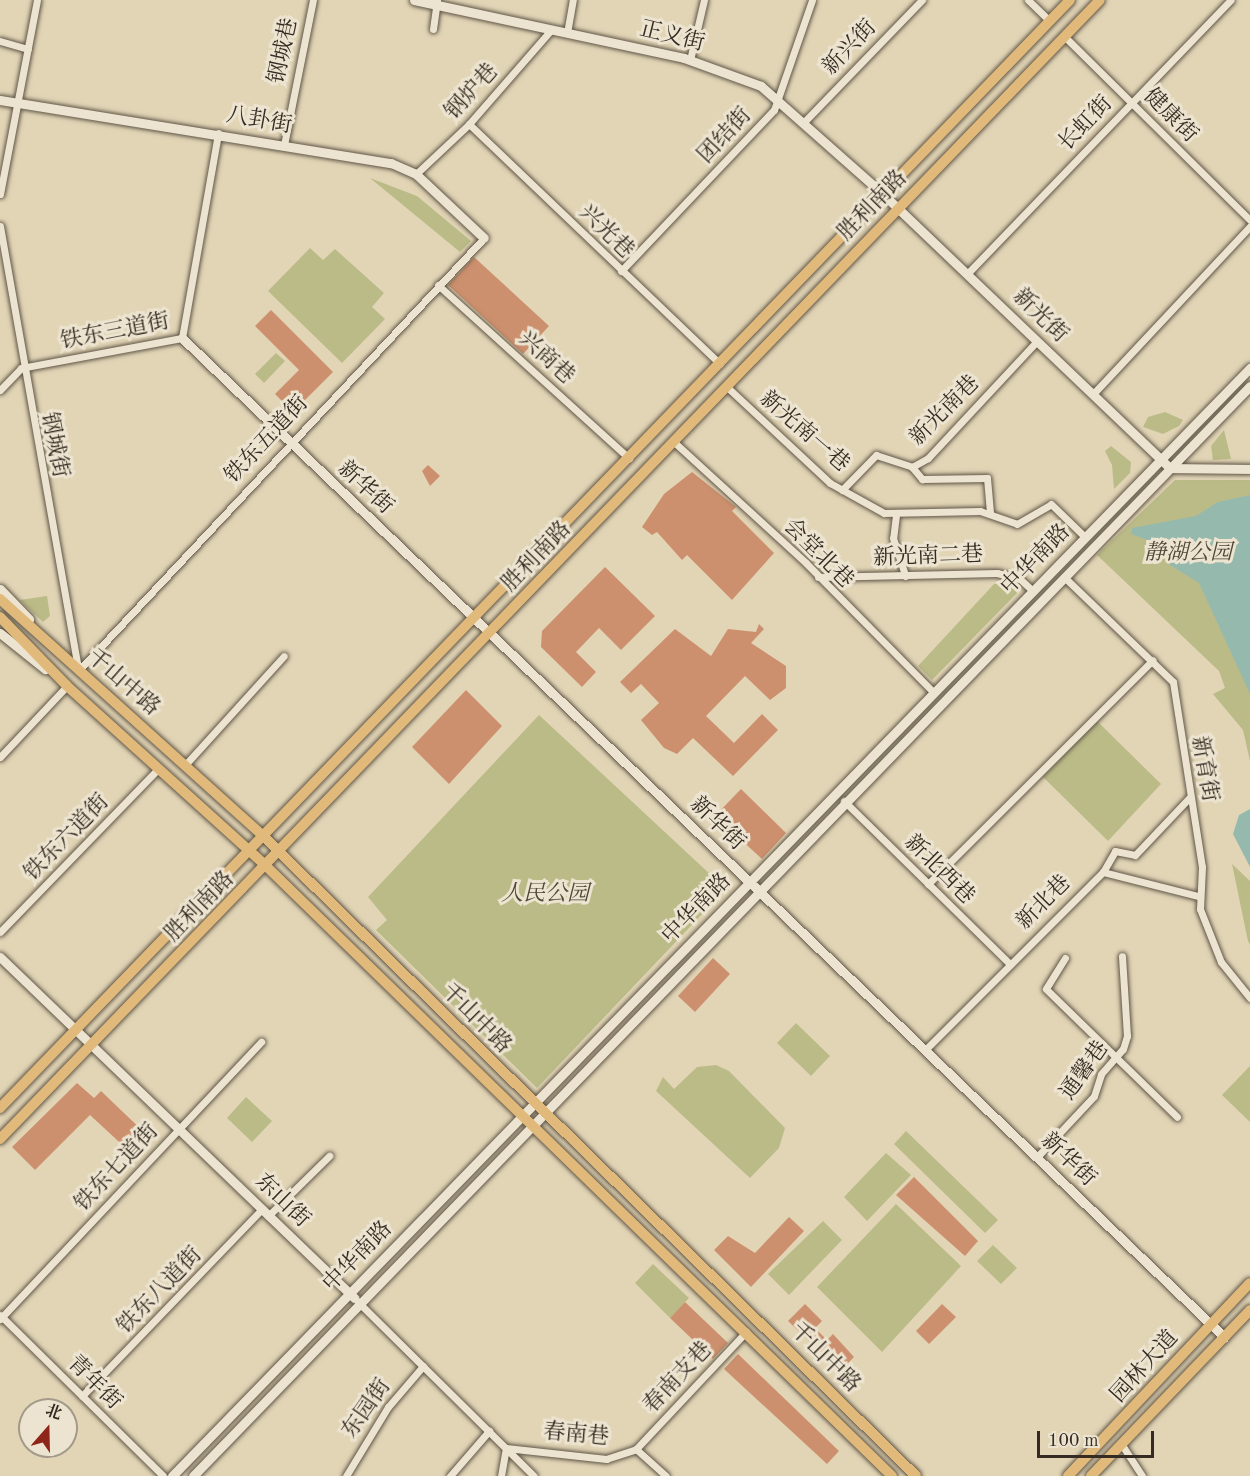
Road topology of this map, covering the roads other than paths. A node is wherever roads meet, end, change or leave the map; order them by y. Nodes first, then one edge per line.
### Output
1 (37, 0) edge
2 (313, 0) edge
3 (414, 0) edge
4 (573, 0) edge
5 (704, 0) edge
6 (812, 0) edge
7 (922, 0) edge
8 (1028, 0) edge
9 (1070, 0) edge
10 (1100, 0) edge
11 (1231, 0) edge
12 (437, 2) edge
13 (1050, 21) junction
14 (433, 29) dead end
15 (551, 30) junction
16 (567, 33) junction
17 (1065, 37) junction
18 (0, 40) edge
19 (28, 49) junction
20 (690, 60) junction
21 (780, 99) junction
22 (0, 100) edge
23 (17, 102) junction
24 (1131, 103) junction
25 (804, 122) junction
26 (469, 124) junction
27 (218, 133) junction
28 (284, 145) junction
29 (416, 174) junction
30 (882, 193) junction
31 (0, 194) edge
32 (897, 208) junction
33 (1250, 220) edge
34 (0, 226) edge
35 (1250, 226) edge
36 (484, 238) joint
37 (621, 271) junction
38 (967, 274) junction
39 (438, 285) junction
40 (182, 338) junction
41 (1037, 341) junction
42 (720, 364) junction
43 (21, 368) junction
44 (1250, 369) edge
45 (1250, 386) edge
46 (727, 387) junction
47 (0, 390) edge
48 (1093, 394) junction
49 (289, 442) junction
50 (674, 442) junction
51 (629, 458) junction
52 (1162, 461) junction
53 (912, 467) junction
54 (1170, 468) junction
55 (1250, 469) edge
56 (842, 490) junction
57 (990, 514) junction
58 (896, 515) junction
59 (1085, 537) junction
60 (905, 576) junction
61 (818, 577) junction
62 (1064, 577) junction
63 (0, 589) edge
64 (1033, 591) junction
65 (0, 599) edge
66 (473, 616) junction
67 (0, 617) edge
68 (0, 633) edge
69 (490, 633) junction
70 (284, 656) dead end
71 (1153, 660) junction
72 (79, 670) junction
73 (67, 687) junction
74 (934, 693) junction
75 (0, 757) edge
76 (185, 765) junction
77 (159, 768) junction
78 (1190, 797) junction
79 (844, 801) junction
80 (263, 836) junction
81 (249, 851) junction
82 (280, 852) junction
83 (266, 866) junction
84 (1102, 872) junction
85 (928, 884) junction
86 (753, 886) junction
87 (1198, 896) junction
88 (0, 932) edge
89 (1122, 956) dead end
90 (0, 957) edge
91 (1065, 958) dead end
92 (1010, 964) junction
93 (1250, 998) edge
94 (76, 1030) junction
95 (261, 1042) dead end
96 (92, 1046) junction
97 (926, 1050) junction
98 (1116, 1057) junction
99 (535, 1105) junction
100 (0, 1108) edge
101 (544, 1114) junction
102 (524, 1116) junction
103 (1177, 1117) dead end
104 (533, 1126) junction
105 (178, 1129) junction
106 (0, 1139) edge
107 (329, 1156) dead end
108 (1037, 1157) junction
109 (265, 1212) junction
110 (1250, 1283) edge
111 (350, 1294) junction
112 (358, 1302) junction
113 (1250, 1310) edge
114 (1, 1317) edge
115 (1211, 1323) junction
116 (746, 1332) junction
117 (1224, 1337) junction
118 (423, 1366) junction
119 (82, 1396) junction
120 (489, 1431) junction
121 (1122, 1445) junction
122 (506, 1448) junction
123 (636, 1449) junction
124 (163, 1476) edge
125 (172, 1476) edge
126 (193, 1476) edge
127 (346, 1476) edge
128 (450, 1476) edge
129 (501, 1476) edge
130 (534, 1476) edge
131 (666, 1476) edge
132 (892, 1476) edge
133 (916, 1476) edge
134 (1068, 1476) edge
135 (1091, 1476) edge
136 (1142, 1476) edge

1 - 19 street
2 - 28 street, 钢城巷
3 - 12 street, 正义街
4 - 16 street
5 - 20 street
6 - 21 street, 团结街
7 - 25 street, 新兴街
8 - 13 street
9 - 13 main road, 胜利南路
10 - 17 main road, 胜利南路
11 - 24 street, 长虹街
12 - 14 street
12 - 15 street, 正义街
13 - 30 main road, 胜利南路
15 - 16 street, 正义街
15 - 26 street, 钢炉巷
16 - 20 street, 正义街
17 - 24 street, 健康街
17 - 32 main road, 胜利南路
18 - 19 street
19 - 23 street
20 - 21 street, 正义街
21 - 25 street, 正义街
21 - 37 street, 团结街
22 - 23 street, 八卦街
23 - 27 street, 八卦街
23 - 31 street
24 - 33 street, 健康街
24 - 38 street, 长虹街
25 - 30 street, 正义街
26 - 29 street, 钢炉巷
26 - 37 street, 兴光巷
27 - 28 street, 八卦街
27 - 40 street, 铁东三道街
28 - 29 street, 八卦街
29 - 36 street, 八卦街
30 - 32 street, 新光街
30 - 42 main road, 胜利南路
32 - 38 street, 新光街
32 - 46 main road, 胜利南路
34 - 43 street, 钢城街
35 - 48 street
36 - 39 street, 铁东五道街
37 - 42 street, 兴光巷
38 - 41 street, 新光街
39 - 49 street, 铁东五道街
39 - 51 street, 兴商巷
40 - 43 street, 铁东三道街
40 - 49 street, 新华街
41 - 48 street, 新光街
41 - 53 street, 新光南巷
42 - 51 main road, 胜利南路
43 - 47 street
43 - 72 street, 钢城街
44 - 52 street, 中华南路
45 - 54 street
46 - 50 main road, 胜利南路
46 - 56 street, 新光南一巷
48 - 52 street, 新光街
49 - 66 street, 新华街
49 - 72 street, 铁东五道街
50 - 61 street, 会堂北巷
50 - 69 main road, 胜利南路
51 - 66 main road, 胜利南路
52 - 54 street, 新光街
52 - 59 street, 中华南路
53 - 56 street, 新光南巷
53 - 57 street
54 - 55 street
54 - 62 street
56 - 58 street, 新光南一巷
57 - 58 street, 新光南一巷
57 - 59 street, 新光南一巷
58 - 60 street
59 - 64 street, 中华南路
60 - 61 street, 新光南二巷
60 - 64 street, 新光南二巷
61 - 74 street, 会堂北巷
62 - 71 street, 新育街
62 - 79 street
63 - 72 street
64 - 74 street, 中华南路
65 - 72 main road, 千山中路
66 - 69 street, 新华街
66 - 80 main road, 胜利南路
67 - 73 main road, 千山中路
68 - 73 street
69 - 82 main road, 胜利南路
69 - 86 street, 新华街
70 - 76 street
71 - 78 street, 新育街
71 - 85 street
72 - 76 main road, 千山中路
73 - 75 street
73 - 77 main road, 千山中路
74 - 86 street, 中华南路
76 - 80 main road, 千山中路
77 - 81 main road, 千山中路
77 - 88 street, 铁东六道街
78 - 84 street, 新北巷
78 - 87 street, 新育街
79 - 85 street, 新北西巷
79 - 86 street
80 - 81 main road, 胜利南路
80 - 82 main road, 千山中路
81 - 83 main road, 千山中路
81 - 94 main road, 胜利南路
82 - 83 main road, 胜利南路
82 - 99 main road, 千山中路
83 - 96 main road, 胜利南路
83 - 102 main road, 千山中路
84 - 87 street
84 - 92 street, 新北巷
85 - 92 street, 新北西巷
86 - 97 street, 新华街
86 - 99 street, 中华南路
86 - 101 street
87 - 93 street, 新育街
89 - 98 street, 通馨巷
90 - 94 street, 东山街
91 - 98 street
92 - 97 street, 新北巷
94 - 96 street, 东山街
94 - 100 main road, 胜利南路
95 - 105 street, 铁东七道街
96 - 105 street, 东山街
96 - 106 main road, 胜利南路
97 - 108 street, 新华街
98 - 103 street
98 - 108 street, 通馨巷
99 - 101 main road, 千山中路
99 - 102 street, 中华南路
101 - 104 street
101 - 133 main road, 千山中路
102 - 104 main road, 千山中路
102 - 111 street, 中华南路
104 - 112 street
104 - 116 main road, 千山中路
105 - 109 street, 东山街
105 - 114 street, 铁东七道街
107 - 109 street, 铁东八道街
108 - 115 street, 新华街
109 - 111 street, 东山街
109 - 119 street, 铁东八道街
110 - 115 main road, 园林大道
111 - 112 street, 东山街
111 - 125 street, 中华南路
112 - 118 street, 东山街
112 - 126 street
113 - 117 main road, 园林大道
114 - 119 street, 青年街
115 - 117 street, 新华街
115 - 134 main road, 园林大道
116 - 123 street, 春南支巷
116 - 132 main road, 千山中路
117 - 121 main road, 园林大道
118 - 120 street, 东山街
118 - 127 street, 东园街
119 - 124 street, 青年街
120 - 122 street, 东山街
120 - 128 street
121 - 135 main road, 园林大道
121 - 136 street
122 - 123 street, 春南巷
122 - 129 street
122 - 130 street, 东山街
123 - 131 street, 春南巷

